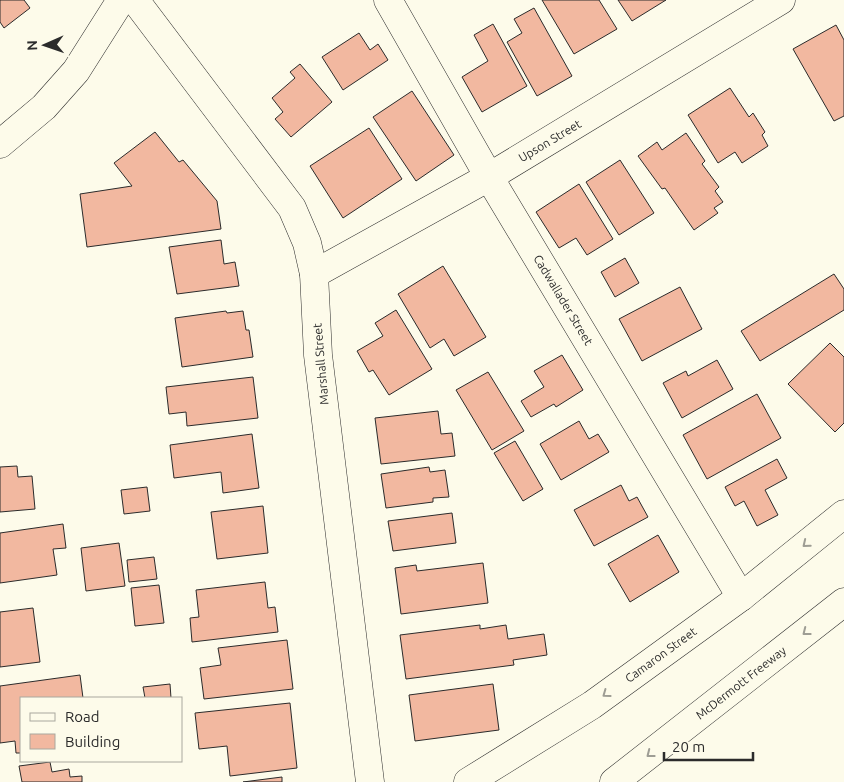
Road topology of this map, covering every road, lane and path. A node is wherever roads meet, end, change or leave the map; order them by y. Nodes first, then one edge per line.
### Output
1 (121, 0) edge
2 (136, 0) edge
3 (388, 0) edge
4 (781, 0) edge
5 (0, 144) edge
6 (490, 177) junction
7 (314, 274) junction
8 (844, 514) edge
9 (741, 597) junction
10 (844, 602) edge
11 (370, 782) edge
12 (468, 782) edge
13 (614, 782) edge

1 - 5 main road
2 - 7 main road, Marshall Street
3 - 6 main road, Cadwallader Street
4 - 6 main road, Upson Street
6 - 7 main road, Upson Street
6 - 9 main road, Cadwallader Street
7 - 11 main road, Marshall Street
8 -> 9 main road, Camaron Street
9 -> 12 main road, Camaron Street
10 -> 13 main road, McDermott Freeway

